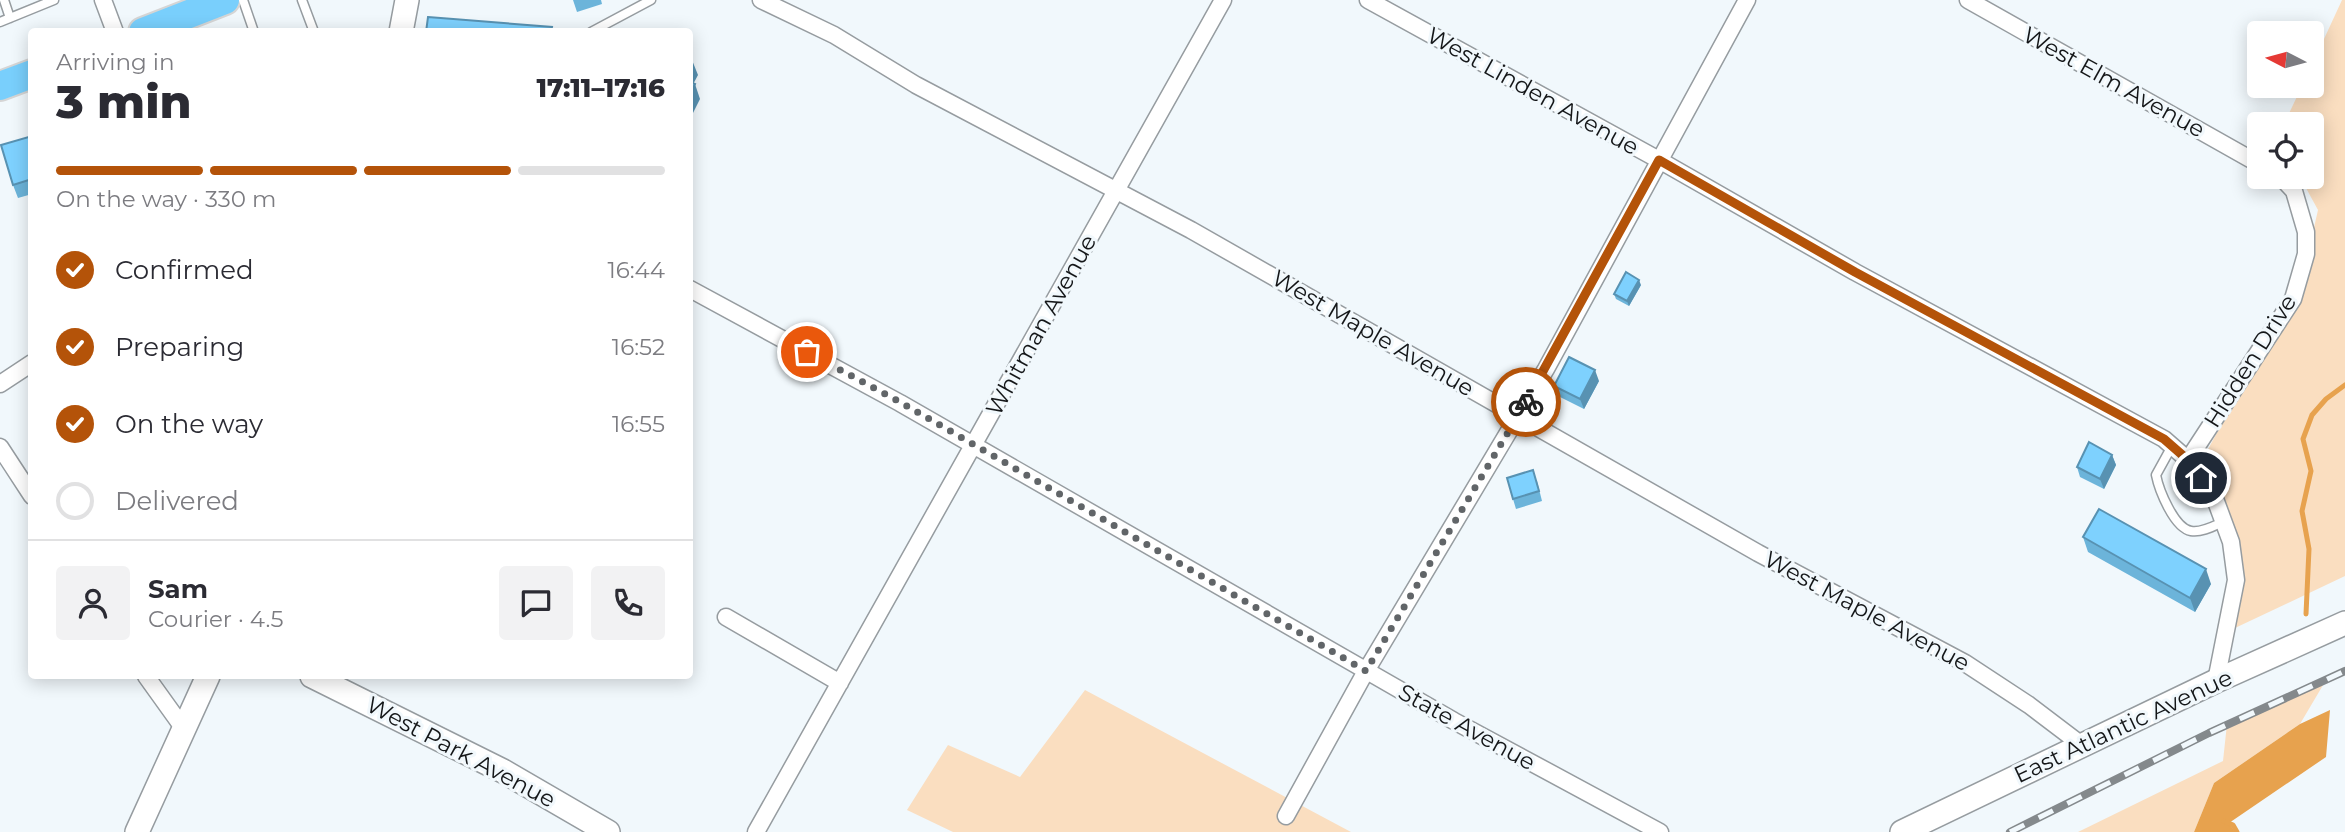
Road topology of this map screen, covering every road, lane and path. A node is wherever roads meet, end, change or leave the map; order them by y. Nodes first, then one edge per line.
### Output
1 (4, 0) edge
2 (54, 0) edge
3 (103, 0) edge
4 (225, 0) edge
5 (243, 0) edge
6 (302, 0) edge
7 (407, 0) edge
8 (652, 0) edge
9 (761, 0) edge
10 (1223, 0) edge
11 (1368, 0) edge
12 (1747, 0) edge
13 (1968, 0) edge
14 (10, 18) junction
15 (0, 22) edge
16 (114, 28) edge
17 (152, 28) edge
18 (253, 28) edge
19 (312, 28) edge
20 (402, 28) edge
21 (599, 28) edge
22 (28, 76) edge
23 (0, 86) edge
24 (2247, 157) edge
25 (1659, 160) junction
26 (2292, 189) edge
27 (1116, 190) junction
28 (693, 291) edge
29 (28, 366) edge
30 (0, 384) edge
31 (1519, 415) junction
32 (974, 445) junction
33 (2172, 446) junction
34 (0, 447) edge
35 (2188, 460) junction
36 (28, 490) edge
37 (2223, 522) junction
38 (726, 617) dead end
39 (2345, 623) edge
40 (1366, 671) junction
41 (148, 679) edge
42 (207, 679) edge
43 (318, 679) edge
44 (2216, 681) junction
45 (840, 683) junction
46 (184, 729) junction
47 (2083, 746) junction
48 (1286, 816) dead end
49 (136, 832) edge
50 (608, 832) edge
51 (757, 832) edge
52 (1660, 832) edge
53 (1902, 832) edge

1 - 14 lane
2 - 14 lane
3 - 16 street
4 - 17 highway
5 - 18 lane
6 - 19 lane
7 - 20 street
8 - 21 lane
9 - 27 street, West Maple Avenue
10 - 27 street, Whitman Avenue
11 - 25 street, West Linden Avenue
12 - 25 street
13 - 24 street, West Elm Avenue
14 - 15 lane
22 - 23 highway
25 - 31 street
25 - 33 street, West Linden Avenue
26 - 35 street, Hidden Drive
27 - 31 street, West Maple Avenue
27 - 32 street, Whitman Avenue
28 - 32 street, State Avenue
29 - 30 street
31 - 40 street
31 - 47 street, West Maple Avenue
32 - 40 street, State Avenue
32 - 45 street, Whitman Avenue
33 - 35 street, West Linden Avenue
33 - 37 lane
34 - 36 street
35 - 37 street, West Linden Avenue
37 - 44 street, West Linden Avenue
38 - 45 street
39 - 44 street, East Atlantic Avenue
40 - 48 street
40 - 52 street, State Avenue
41 - 46 street
42 - 46 street
43 - 50 street, West Park Avenue
44 - 47 street, East Atlantic Avenue
45 - 51 street, Whitman Avenue
46 - 49 street
47 - 53 street, East Atlantic Avenue

